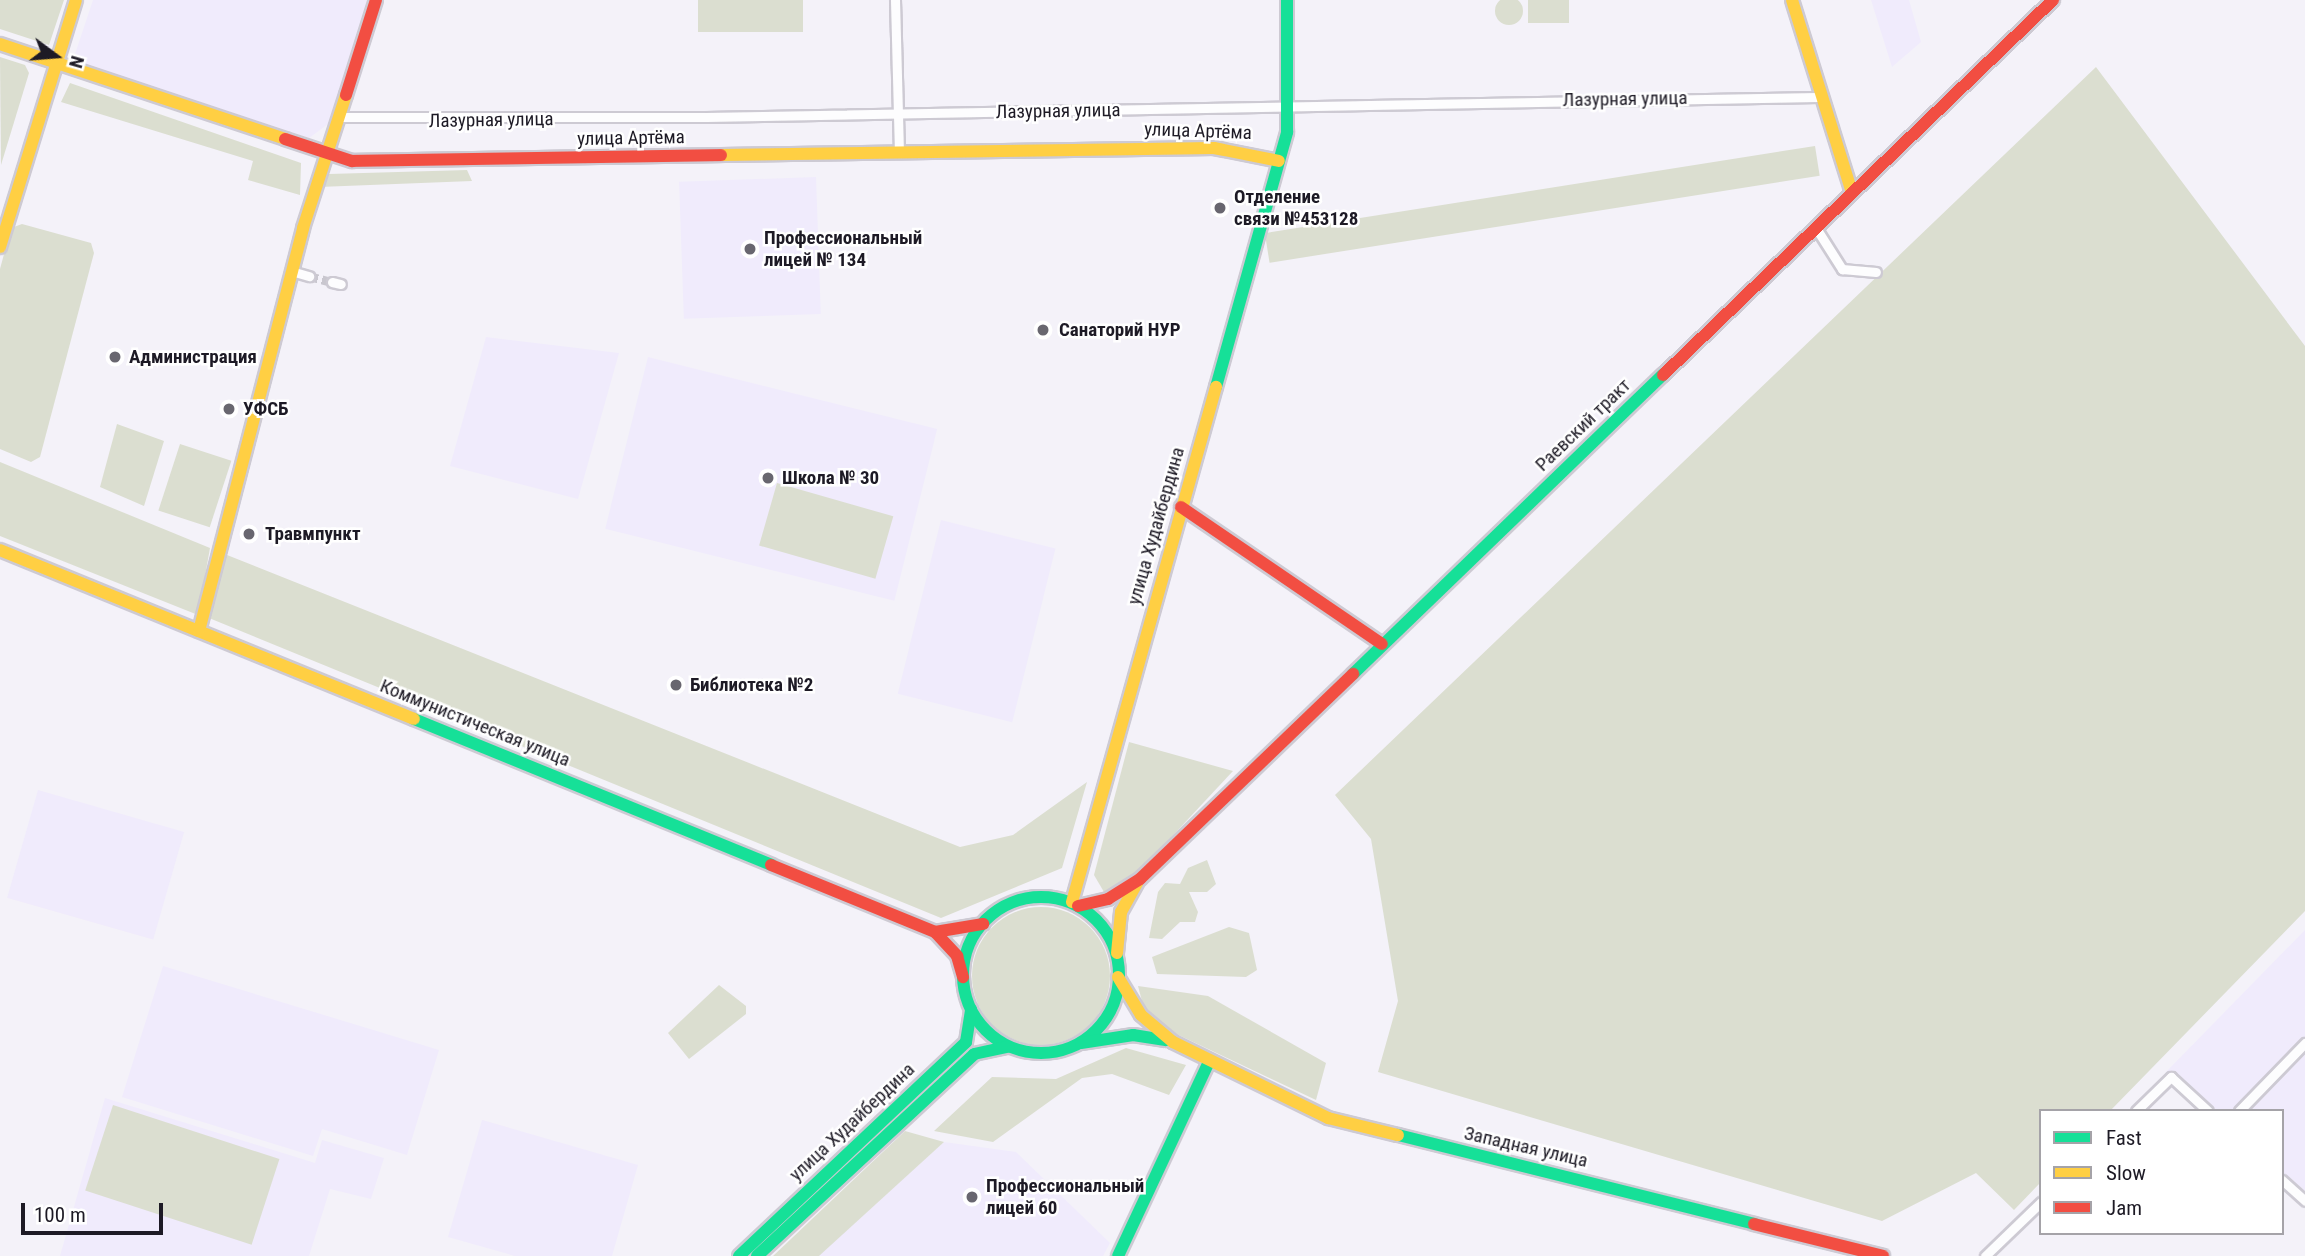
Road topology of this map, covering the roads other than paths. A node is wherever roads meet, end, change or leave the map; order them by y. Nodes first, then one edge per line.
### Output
1 (76, 0) edge
2 (376, 0) edge
3 (894, 0) edge
4 (1287, 0) edge
5 (1791, 0) edge
6 (2053, 0) edge
7 (0, 44) edge
8 (54, 64) junction
9 (1818, 97) junction
10 (1288, 106) junction
11 (896, 113) junction
12 (340, 117) junction
13 (899, 152) junction
14 (327, 155) junction
15 (1279, 161) junction
16 (1852, 193) junction
17 (1816, 228) junction
18 (0, 247) edge
19 (291, 271) junction
20 (1876, 272) dead end
21 (309, 276) tunnel mouth
22 (1181, 507) junction
23 (0, 551) edge
24 (200, 631) junction
25 (1382, 644) junction
26 (1140, 879) junction
27 (1075, 904) junction
28 (983, 924) junction
29 (935, 932) junction
30 (1117, 957) junction
31 (963, 977) junction
32 (1118, 977) junction
33 (971, 1007) junction
34 (1081, 1042) junction
35 (1172, 1042) junction
36 (2305, 1042) edge
37 (1008, 1048) junction
38 (1209, 1062) junction
39 (2138, 1109) edge
40 (2206, 1109) edge
41 (2241, 1109) edge
42 (2284, 1182) edge
43 (2305, 1201) edge
44 (2039, 1204) edge
45 (739, 1256) edge
46 (757, 1256) edge
47 (1118, 1256) edge
48 (1883, 1256) edge
49 (1984, 1256) edge

1 - 8 main road
2 - 12 main road
3 - 11 street
4 - 10 main road, улица Худайбердина
5 - 9 main road
6 - 16 main road, Раевский тракт
7 - 8 main road, улица Артёма
8 - 14 main road, улица Артёма
8 - 18 main road
9 - 10 street, Лазурная улица
9 - 16 main road
10 - 11 street, Лазурная улица
10 - 15 main road, улица Худайбердина
11 - 12 street, Лазурная улица
11 - 13 street
12 - 14 main road
13 - 14 main road, улица Артёма
13 - 15 main road, улица Артёма
14 - 19 main road
15 - 22 main road, улица Худайбердина
16 - 17 main road, Раевский тракт
17 - 20 street
17 - 25 main road, Раевский тракт
19 - 21 street
19 - 24 main road
22 - 25 main road
22 - 27 main road, улица Худайбердина
23 - 24 main road, Коммунистическая улица
24 - 29 main road, Коммунистическая улица
25 - 26 main road, Раевский тракт
26 - 27 main road, Раевский тракт
26 - 30 main road, Раевский тракт
27 - 28 main road
27 - 30 main road
28 - 29 main road
28 - 31 main road
29 - 31 main road, Коммунистическая улица
30 - 32 main road
31 - 33 main road
32 - 34 main road
32 - 35 main road, Западная улица
33 - 37 main road
33 - 45 main road, улица Худайбердина
34 - 35 main road, Западная улица
34 - 37 main road
35 - 38 main road, Западная улица
36 - 41 street
37 - 46 main road, улица Худайбердина
38 - 47 main road
38 - 48 main road, Западная улица
39 - 40 street
42 - 43 street
44 - 49 street

